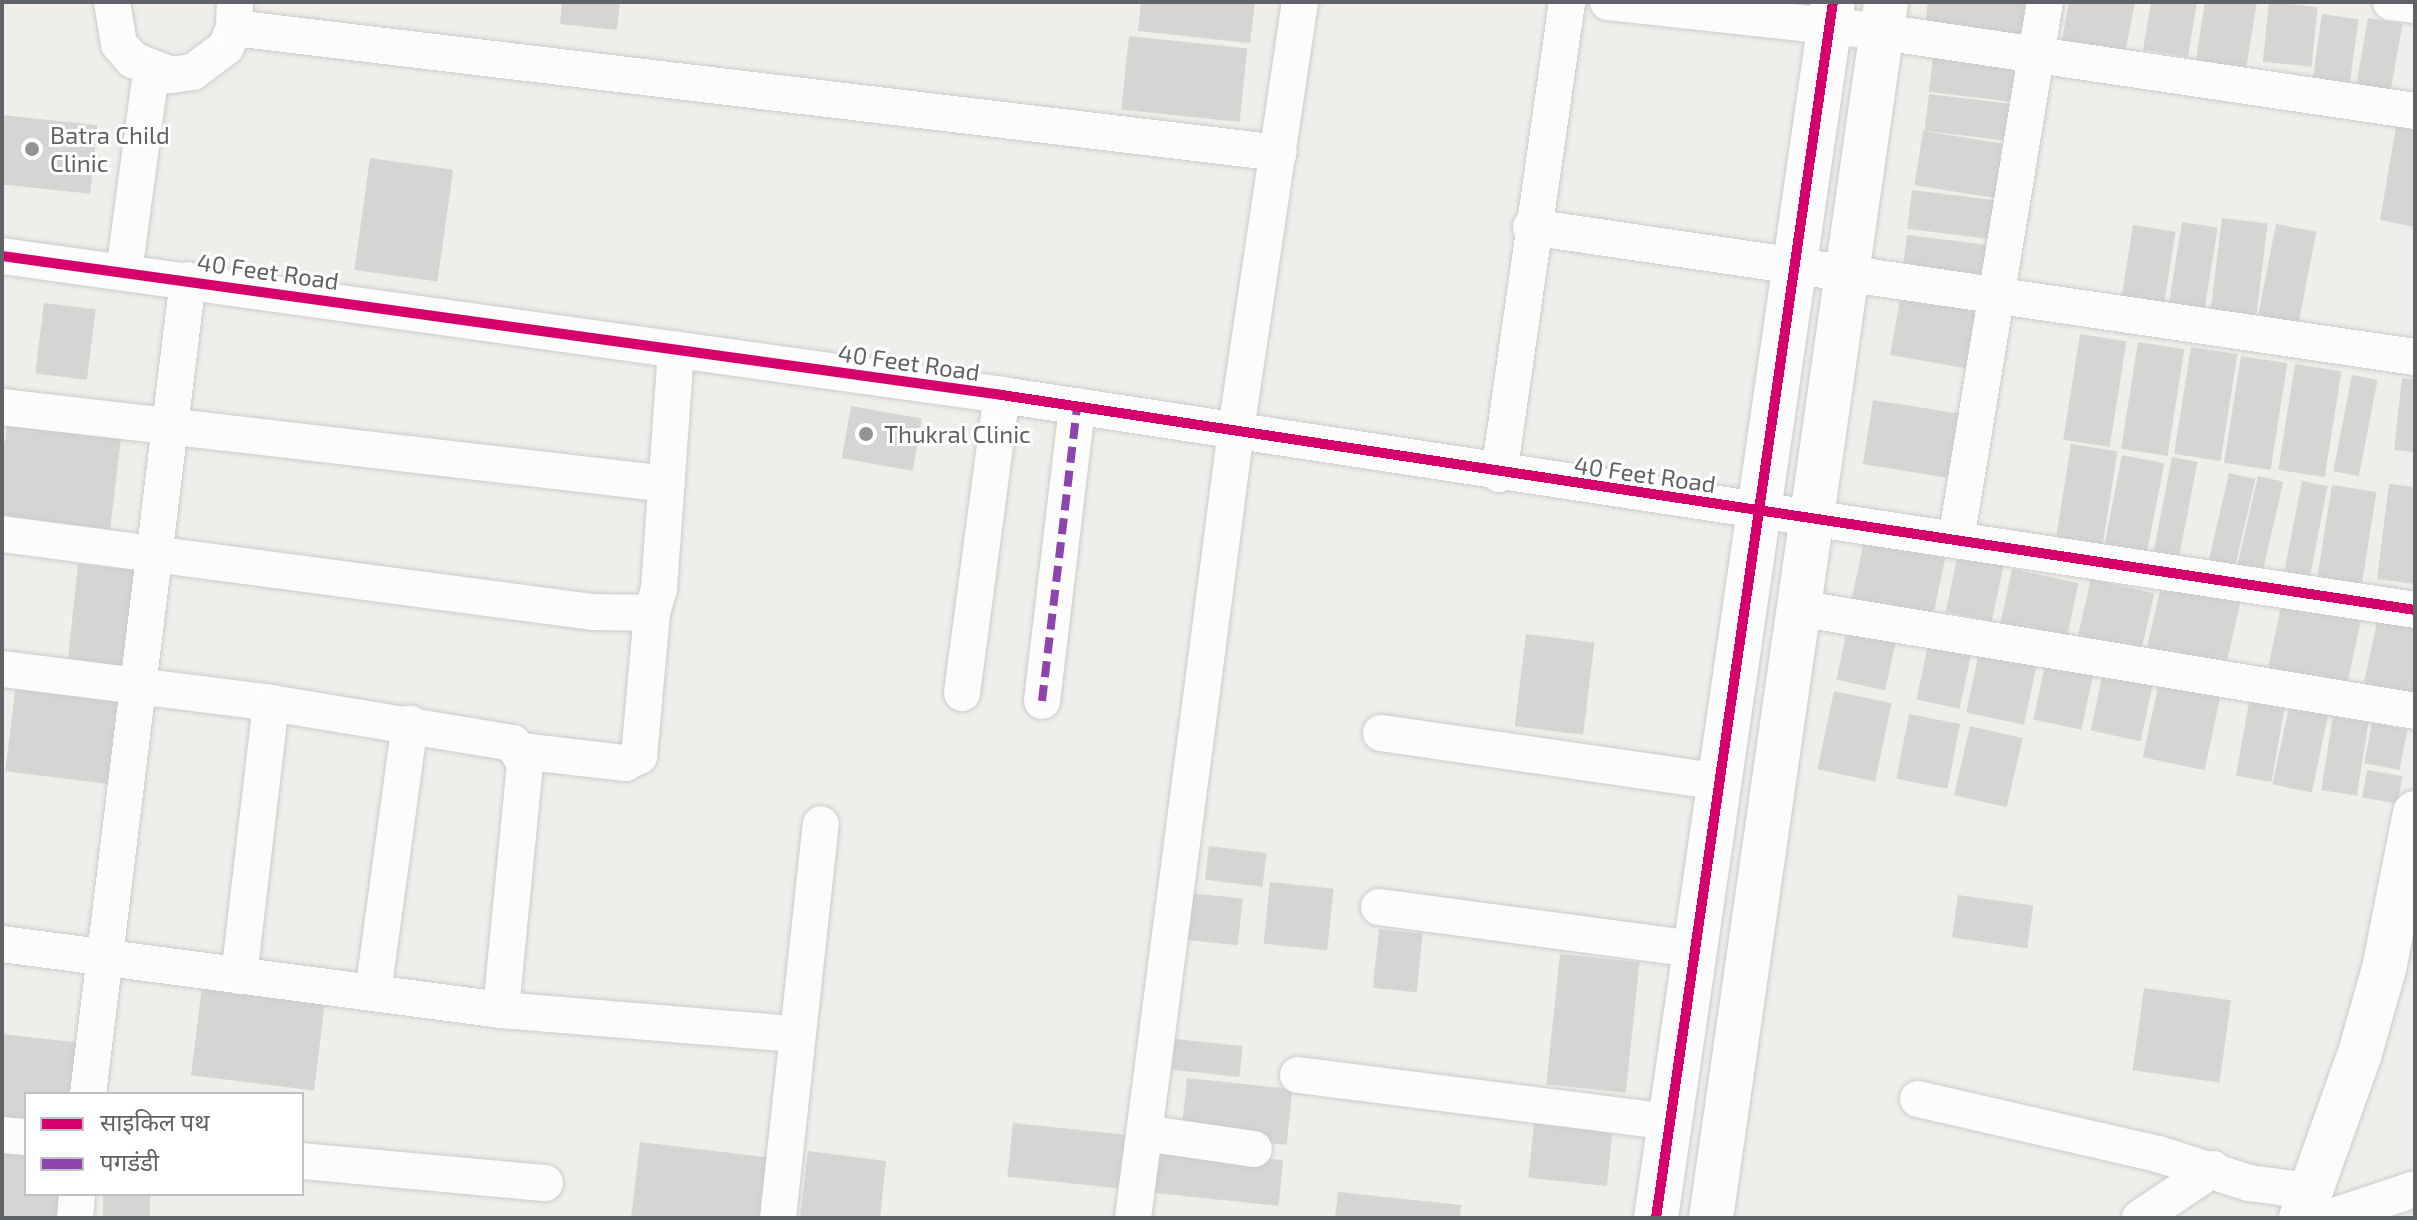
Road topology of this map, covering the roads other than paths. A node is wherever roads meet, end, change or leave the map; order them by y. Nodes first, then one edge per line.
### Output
1 (112, 2) edge
2 (1300, 2) edge
3 (1567, 2) edge
4 (1608, 2) edge
5 (2045, 2) edge
6 (2391, 2) edge
7 (2415, 5) edge
8 (1831, 14) edge
9 (235, 15) edge
10 (1884, 17) edge
11 (2037, 54) junction
12 (151, 71) junction
13 (2415, 111) edge
14 (1279, 153) junction
15 (1531, 227) junction
16 (2, 256) edge
17 (1794, 269) junction
18 (124, 272) junction
19 (1850, 273) junction
20 (188, 280) junction
21 (2000, 293) junction
22 (676, 350) junction
23 (2415, 357) edge
24 (1002, 395) junction
25 (1077, 406) junction
26 (2, 407) edge
27 (172, 430) junction
28 (1236, 430) junction
29 (1499, 474) junction
30 (667, 484) junction
31 (1757, 510) junction
32 (1810, 515) junction
33 (2, 534) edge
34 (1956, 540) junction
35 (156, 554) junction
36 (1797, 608) junction
37 (2415, 610) edge
38 (652, 613) junction
39 (2, 669) edge
40 (140, 685) junction
41 (962, 693) dead end
42 (1042, 701) dead end
43 (271, 703) junction
44 (2415, 711) edge
45 (410, 724) junction
46 (1381, 733) dead end
47 (521, 751) junction
48 (1719, 782) junction
49 (2415, 813) edge
50 (821, 824) dead end
51 (1379, 907) dead end
52 (2, 944) edge
53 (1695, 949) junction
54 (104, 958) junction
55 (2415, 966) edge
56 (239, 976) junction
57 (373, 993) junction
58 (501, 1010) junction
59 (795, 1034) junction
60 (1298, 1075) dead end
61 (88, 1092) edge
62 (1918, 1099) dead end
63 (1670, 1122) junction
64 (1144, 1133) junction
65 (2, 1135) edge
66 (24, 1137) edge
67 (1254, 1149) dead end
68 (304, 1161) edge
69 (2213, 1169) junction
70 (545, 1183) dead end
71 (2415, 1189) edge
72 (77, 1196) edge
73 (2319, 1212) edge
74 (75, 1218) edge
75 (778, 1218) edge
76 (1133, 1218) edge
77 (1656, 1218) edge
78 (1711, 1218) edge
79 (2140, 1218) edge

1 - 12 street
2 - 14 street
3 - 15 street
4 - 8 street
5 - 11 street
6 - 7 street
8 - 10 street
8 - 17 street
9 - 12 street
9 - 14 street
10 - 11 street
10 - 19 street
11 - 13 street
11 - 21 street
12 - 18 street
14 - 28 street
15 - 17 street
15 - 29 street
16 - 18 street, 40 Feet Road
17 - 19 street
17 - 31 street
18 - 20 street, 40 Feet Road
19 - 21 street
19 - 32 street
20 - 22 street, 40 Feet Road
20 - 27 street
21 - 23 street
21 - 34 street
22 - 24 street, 40 Feet Road
22 - 30 street
24 - 25 street, 40 Feet Road
24 - 41 street
25 - 28 street, 40 Feet Road
25 - 42 street
26 - 27 street
27 - 30 street
27 - 35 street
28 - 29 street, 40 Feet Road
28 - 64 street
29 - 31 street, 40 Feet Road
30 - 38 street
31 - 32 street, 40 Feet Road
31 - 48 street
32 - 34 street, 40 Feet Road
32 - 36 street
33 - 35 street
34 - 37 street, 40 Feet Road
35 - 38 street
35 - 40 street
36 - 44 street
36 - 78 street
38 - 47 street
39 - 40 street
40 - 43 street
40 - 54 street
43 - 45 street
43 - 56 street
45 - 47 street
45 - 57 street
46 - 48 street
47 - 58 street
48 - 53 street
49 - 73 street
50 - 59 street
51 - 53 street
52 - 54 street
53 - 63 street
54 - 56 street
54 - 61 street
55 - 73 street
56 - 57 street
57 - 58 street
58 - 59 street
59 - 75 street
60 - 63 street
62 - 69 street
63 - 77 street
64 - 67 street
64 - 76 street
65 - 66 street
68 - 70 street
69 - 73 street
69 - 79 street
71 - 73 street
72 - 74 street

